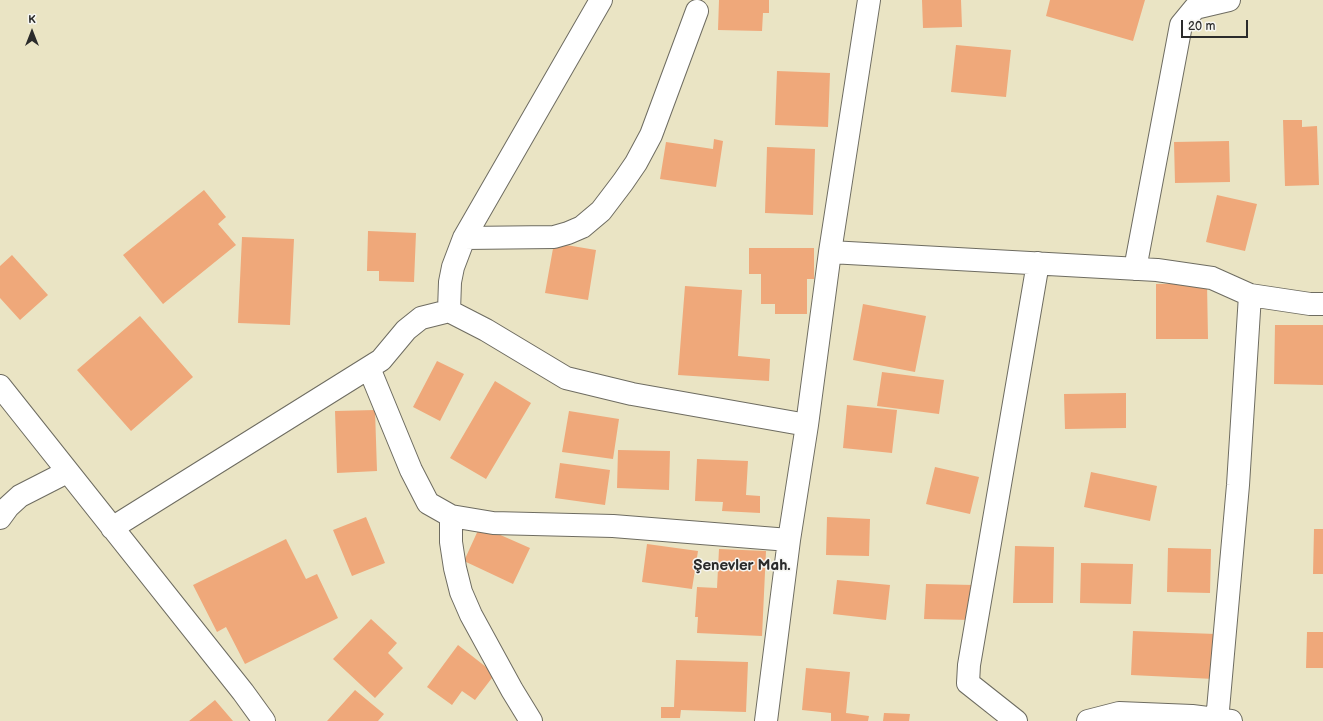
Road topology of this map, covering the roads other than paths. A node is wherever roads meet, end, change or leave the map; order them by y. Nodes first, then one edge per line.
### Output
1 (601, 0) edge
2 (869, 0) edge
3 (1229, 0) edge
4 (697, 11) dead end
5 (464, 238) junction
6 (830, 252) junction
7 (1038, 264) junction
8 (1135, 269) junction
9 (1250, 296) junction
10 (1323, 304) edge
11 (449, 311) junction
12 (369, 368) junction
13 (0, 386) edge
14 (807, 425) junction
15 (67, 472) junction
16 (451, 516) junction
17 (0, 518) edge
18 (112, 528) junction
19 (789, 540) junction
20 (1222, 720) edge
21 (264, 721) edge
22 (531, 721) edge
23 (766, 721) edge
24 (1016, 721) edge
25 (1088, 721) edge

1 - 5 street
2 - 6 street
3 - 8 street
4 - 5 street
5 - 11 street
6 - 7 street
6 - 14 street
7 - 8 street
7 - 24 street
8 - 9 street
9 - 10 street
9 - 20 street
11 - 12 street
11 - 14 street
12 - 16 street
12 - 18 street
13 - 15 street
14 - 19 street
15 - 17 street
15 - 18 street
16 - 19 street
16 - 22 street
18 - 21 street
19 - 23 street
20 - 25 street

